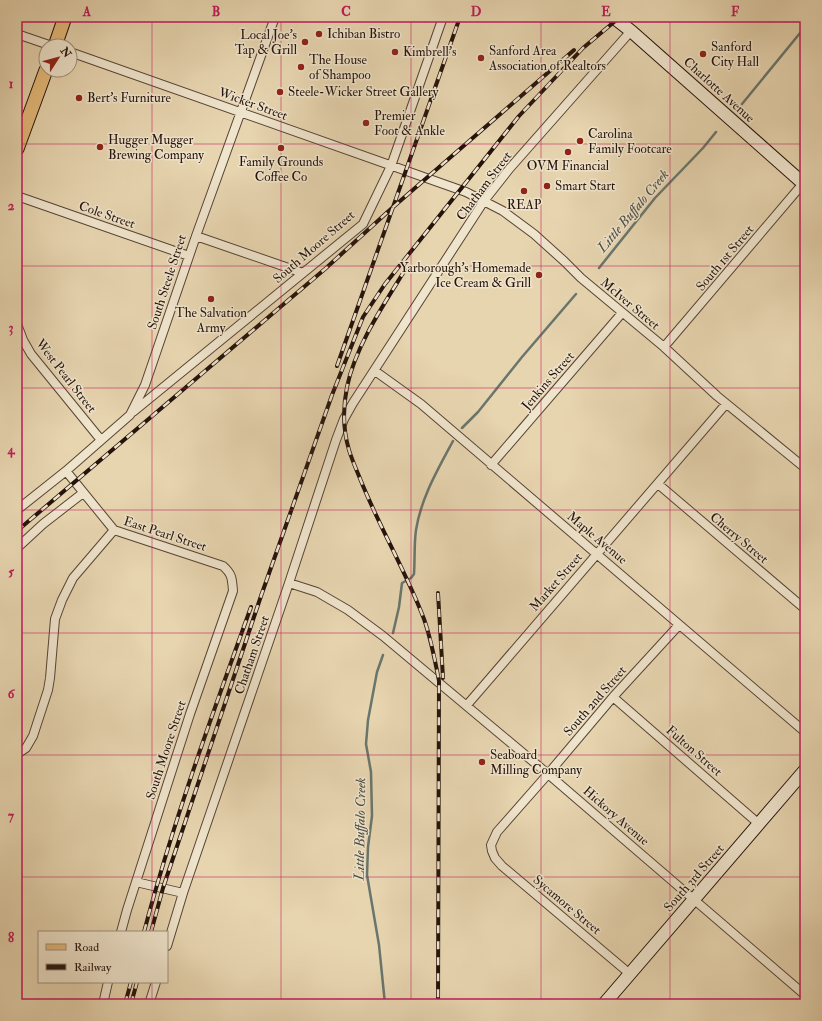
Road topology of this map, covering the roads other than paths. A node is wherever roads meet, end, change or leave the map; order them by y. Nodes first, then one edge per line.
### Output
1 (65, 17) edge
2 (275, 17) edge
3 (443, 17) edge
4 (613, 17) edge
5 (631, 31) junction
6 (17, 34) edge
7 (57, 38) edge
8 (38, 41) edge
9 (78, 55) edge
10 (43, 78) edge
11 (240, 112) junction
12 (17, 149) edge
13 (391, 166) junction
14 (428, 178) joint
15 (804, 183) edge
16 (17, 196) edge
17 (484, 201) junction
18 (196, 236) junction
19 (190, 256) junction
20 (303, 274) junction
21 (622, 314) junction
22 (17, 324) edge
23 (664, 348) junction
24 (374, 374) junction
25 (726, 404) junction
26 (130, 415) junction
27 (101, 440) junction
28 (491, 465) junction
29 (805, 468) edge
30 (66, 471) junction
31 (658, 484) junction
32 (83, 493) junction
33 (17, 510) edge
34 (114, 530) junction
35 (17, 548) edge
36 (596, 553) junction
37 (232, 577) joint
38 (289, 583) junction
39 (805, 609) edge
40 (679, 625) junction
41 (613, 697) junction
42 (466, 705) junction
43 (805, 732) edge
44 (17, 754) edge
45 (805, 770) edge
46 (548, 774) junction
47 (759, 824) junction
48 (492, 851) joint
49 (136, 882) junction
50 (184, 893) junction
51 (694, 899) junction
52 (121, 931) edge
53 (168, 943) edge
54 (630, 974) junction
55 (108, 983) edge
56 (156, 983) edge
57 (805, 995) edge
58 (102, 1004) edge
59 (149, 1004) edge
60 (604, 1004) edge

1 - 7 main road
2 - 11 street, South Steele Street
3 - 13 street, South Moore Street
4 - 5 street, Charlotte Avenue
5 - 15 street, Charlotte Avenue
5 - 17 street, Chatham Street
6 - 8 street
9 - 11 street, Wicker Street
10 - 12 main road
11 - 13 street, Wicker Street
11 - 18 street, South Steele Street
13 - 14 street, Wicker Street
13 - 20 street, South Moore Street
14 - 17 street, McIver Street
15 - 23 street, South 1st Street
16 - 19 street, Cole Street
17 - 21 street, McIver Street
17 - 24 street, Chatham Street
18 - 19 street, South Steele Street
18 - 20 street
19 - 26 street, South Steele Street
20 - 26 street, South Moore Street
21 - 23 street, McIver Street
21 - 28 street, Jenkins Street
22 - 27 street, West Pearl Street
23 - 25 street, McIver Street
24 - 28 street, Maple Avenue
24 - 38 street, Chatham Street
25 - 29 street, McIver Street
25 - 31 street, Market Street
26 - 27 street, South Steele Street
27 - 30 street, South Steele Street
28 - 36 street, Maple Avenue
30 - 32 street, East Pearl Street
30 - 33 street, South Steele Street
31 - 36 street, Market Street
31 - 39 street, Cherry Street
32 - 34 street, East Pearl Street
32 - 35 street
34 - 37 street, East Pearl Street
34 - 44 street
36 - 40 street, Maple Avenue
36 - 42 street, Market Street
37 - 49 street, South Moore Street
38 - 42 street, Hickory Avenue
38 - 50 street, Chatham Street
40 - 41 street, South 2nd Street
40 - 43 street, Maple Avenue
41 - 46 street, South 2nd Street
41 - 47 street, Fulton Street
42 - 46 street, Hickory Avenue
45 - 47 street, South 3rd Street
46 - 48 street, South 2nd Street
46 - 51 street, Hickory Avenue
47 - 51 street, South 3rd Street
48 - 54 street, Sycamore Street
49 - 50 street
49 - 52 street, South Moore Street
50 - 53 street, Chatham Street
51 - 54 street, South 3rd Street
51 - 57 street, Hickory Avenue
54 - 60 street, South 3rd Street
55 - 58 street
56 - 59 street

